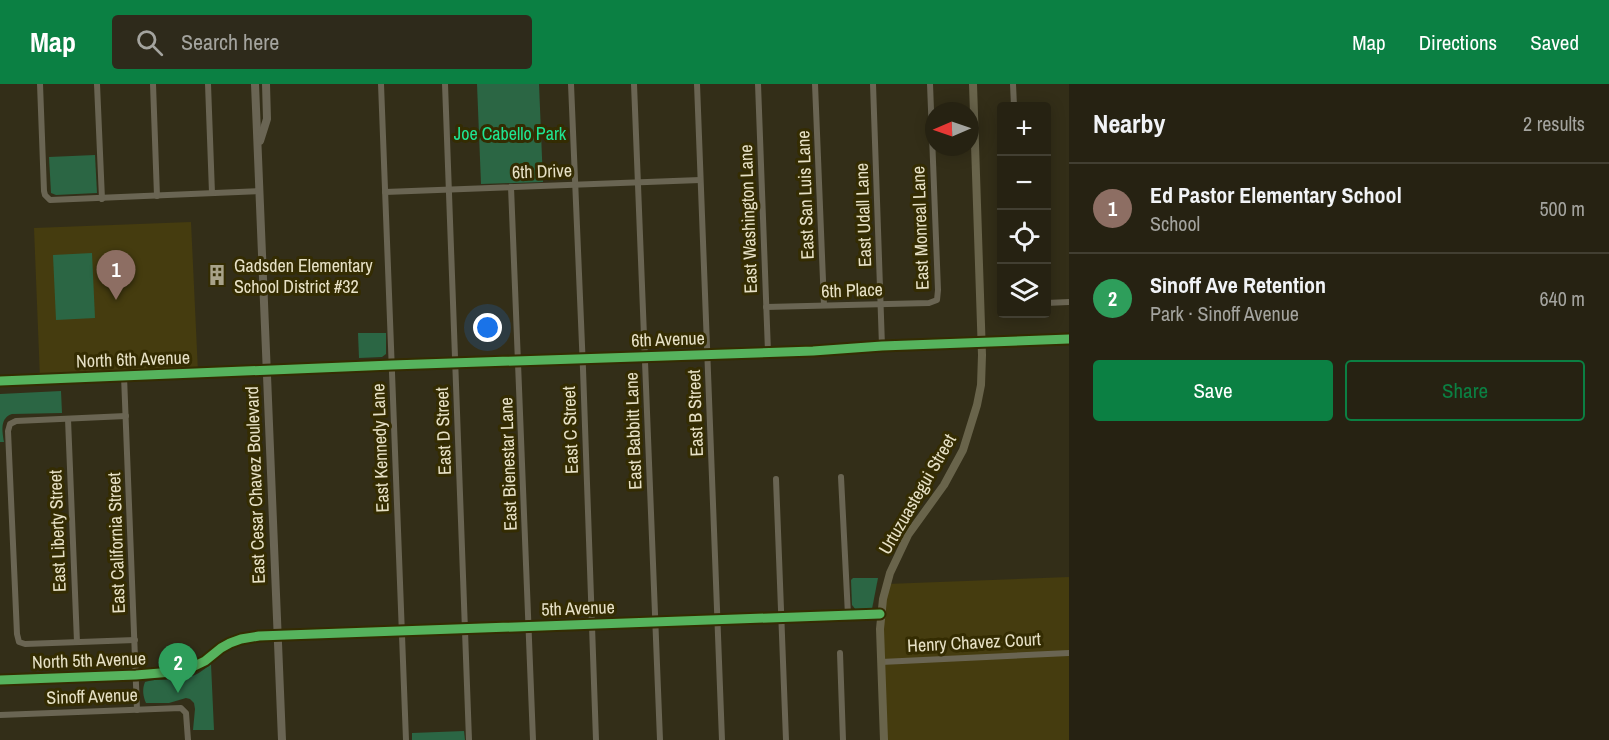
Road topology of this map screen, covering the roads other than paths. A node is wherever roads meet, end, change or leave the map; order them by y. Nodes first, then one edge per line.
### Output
1 (40, 84) edge
2 (97, 84) edge
3 (153, 84) edge
4 (208, 84) edge
5 (255, 84) edge
6 (266, 84) edge
7 (381, 84) edge
8 (445, 84) edge
9 (571, 84) edge
10 (634, 84) edge
11 (697, 84) edge
12 (758, 84) edge
13 (815, 84) edge
14 (873, 84) edge
15 (930, 84) edge
16 (973, 84) edge
17 (1013, 84) edge
18 (1014, 102) edge
19 (257, 147) junction
20 (700, 180) junction
21 (639, 182) junction
22 (574, 184) junction
23 (511, 187) junction
24 (449, 189) junction
25 (259, 191) junction
26 (386, 192) junction
27 (212, 194) junction
28 (157, 196) junction
29 (102, 199) junction
30 (937, 300) joint
31 (1069, 302) edge
32 (1051, 303) edge
33 (881, 304) junction
34 (824, 305) junction
35 (766, 307) junction
36 (1069, 339) edge
37 (982, 342) junction
38 (882, 346) junction
39 (768, 352) junction
40 (707, 354) junction
41 (645, 356) junction
42 (583, 359) junction
43 (519, 361) junction
44 (456, 363) junction
45 (392, 365) junction
46 (267, 370) junction
47 (124, 376) junction
48 (0, 381) edge
49 (126, 416) junction
50 (68, 419) junction
51 (842, 477) dead end
52 (776, 479) dead end
53 (880, 614) junction
54 (848, 615) junction
55 (782, 617) junction
56 (718, 620) junction
57 (655, 622) junction
58 (592, 624) junction
59 (530, 626) junction
60 (466, 628) junction
61 (401, 631) junction
62 (278, 635) junction
63 (135, 640) junction
64 (77, 642) junction
65 (840, 653) dead end
66 (1069, 653) edge
67 (881, 662) junction
68 (136, 675) junction
69 (0, 680) edge
70 (137, 710) junction
71 (0, 715) edge
72 (188, 740) edge
73 (282, 740) edge
74 (405, 740) edge
75 (469, 740) edge
76 (533, 740) edge
77 (596, 740) edge
78 (660, 740) edge
79 (722, 740) edge
80 (786, 740) edge
81 (843, 740) edge
82 (884, 740) edge

1 - 29 street
2 - 29 street
3 - 28 street
4 - 27 street
5 - 19 highway, East Cesar Chavez Boulevard
6 - 19 highway
7 - 26 street, East Kennedy Lane
8 - 24 street, East D Street
9 - 22 street, East C Street
10 - 21 street, East Babbitt Lane
11 - 20 street, East B Street
12 - 35 street, East Washington Lane
13 - 34 street, East San Luis Lane
14 - 33 street, East Udall Lane
15 - 30 street, East Monreal Lane
16 - 37 main road, Urtuzuastegui Street
17 - 18 street
19 - 25 highway, East Cesar Chavez Boulevard
20 - 21 street, 6th Drive
20 - 40 street, East B Street
21 - 22 street, 6th Drive
21 - 41 street, East Babbitt Lane
22 - 23 street, 6th Drive
22 - 42 street, East C Street
23 - 24 street, 6th Drive
23 - 43 street, East Bienestar Lane
24 - 26 street, 6th Drive
24 - 44 street, East D Street
25 - 27 street
25 - 46 highway, East Cesar Chavez Boulevard
26 - 45 street, East Kennedy Lane
27 - 28 street
28 - 29 street
30 - 33 street, 6th Place
31 - 32 street
33 - 34 street, 6th Place
33 - 38 street, East Udall Lane
34 - 35 street, 6th Place
35 - 39 street, East Washington Lane
36 - 37 street, 6th Avenue
37 - 38 street, 6th Avenue
37 - 53 main road, Urtuzuastegui Street
38 - 39 street, 6th Avenue
39 - 40 street, 6th Avenue
40 - 41 street, 6th Avenue
40 - 56 street, East B Street
41 - 42 street, 6th Avenue
41 - 57 street, East Babbitt Lane
42 - 43 street, 6th Avenue
42 - 58 street, East C Street
43 - 44 street, 6th Avenue
43 - 59 street, East Bienestar Lane
44 - 45 street, 6th Avenue
44 - 60 street, East D Street
45 - 46 street, 6th Avenue
45 - 61 street, East Kennedy Lane
46 - 47 street, North 6th Avenue
46 - 62 highway, East Cesar Chavez Boulevard
47 - 48 street, North 6th Avenue
47 - 49 street, East California Street
49 - 50 street
49 - 63 street, East California Street
50 - 64 street, East Liberty Street
50 - 64 street
51 - 54 street
52 - 55 street
53 - 54 street, 5th Avenue
53 - 67 main road, Urtuzuastegui Street
54 - 55 street, 5th Avenue
55 - 56 street, 5th Avenue
55 - 80 street
56 - 57 street, 5th Avenue
56 - 79 street, East B Street
57 - 58 street, 5th Avenue
57 - 78 street, East Babbitt Lane
58 - 59 street, 5th Avenue
58 - 77 street, East C Street
59 - 60 street, 5th Avenue
59 - 76 street, East Bienestar Lane
60 - 61 street, 5th Avenue
60 - 75 street, East D Street
61 - 62 street, 5th Avenue
61 - 74 street, East Kennedy Lane
62 - 68 street, North 5th Avenue
62 - 73 highway, East Cesar Chavez Boulevard
63 - 64 street
63 - 68 street, East California Street
65 - 81 street
66 - 67 street, Henry Chavez Court
67 - 82 main road, Urtuzuastegui Street
68 - 69 street, North 5th Avenue
68 - 70 street, East California Street
70 - 71 street, Sinoff Avenue
70 - 72 street, Sinoff Avenue

